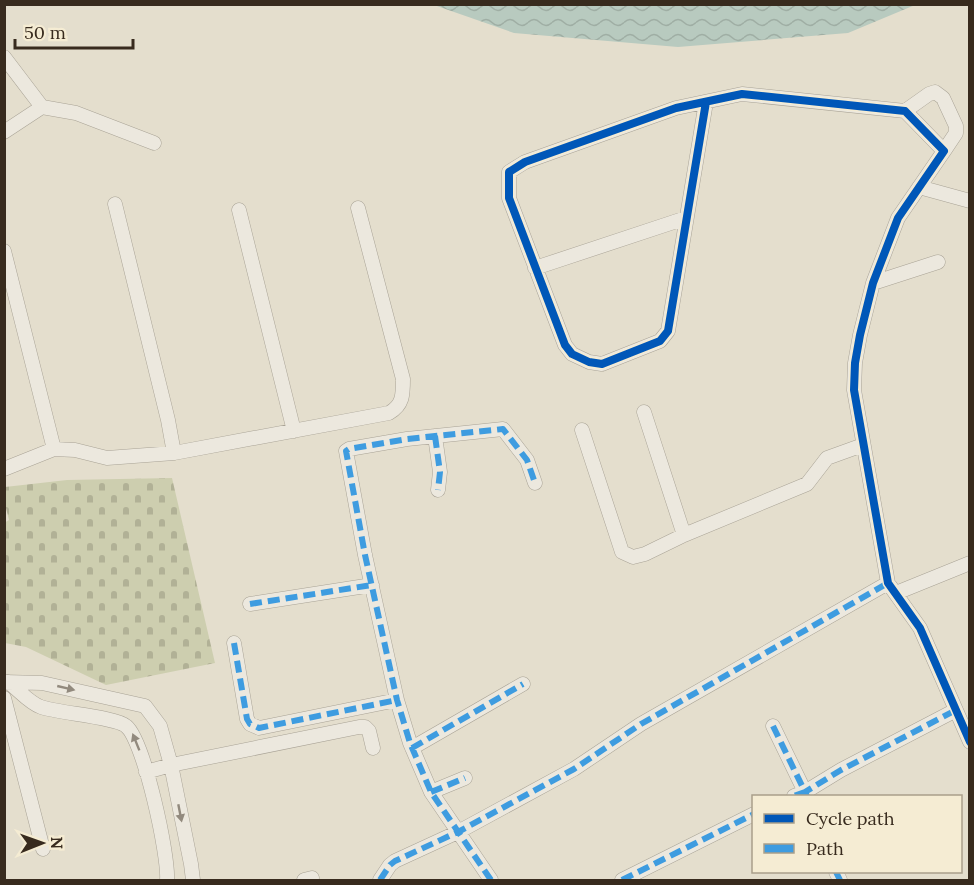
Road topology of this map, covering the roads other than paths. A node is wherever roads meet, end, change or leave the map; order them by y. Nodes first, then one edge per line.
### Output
1 (4, 57) edge
2 (706, 102) junction
3 (42, 107) junction
4 (905, 111) junction
5 (4, 132) edge
6 (154, 143) dead end
7 (944, 152) junction
8 (918, 187) junction
9 (969, 201) edge
10 (115, 204) dead end
11 (358, 208) dead end
12 (239, 210) dead end
13 (686, 218) junction
14 (4, 251) edge
15 (938, 262) dead end
16 (536, 268) junction
17 (873, 283) junction
18 (644, 412) dead end
19 (582, 430) dead end
20 (294, 431) junction
21 (435, 436) junction
22 (863, 445) junction
23 (54, 449) junction
24 (174, 453) junction
25 (4, 469) edge
26 (535, 483) dead end
27 (438, 490) dead end
28 (684, 535) junction
29 (969, 563) edge
30 (372, 585) junction
31 (892, 588) junction
32 (250, 604) dead end
33 (234, 643) dead end
34 (6, 682) edge
35 (523, 684) dead end
36 (4, 698) edge
37 (397, 700) junction
38 (956, 710) junction
39 (773, 726) dead end
40 (969, 742) edge
41 (373, 748) dead end
42 (412, 748) junction
43 (171, 765) junction
44 (146, 772) junction
45 (465, 778) dead end
46 (431, 792) junction
47 (802, 795) edge
48 (752, 815) edge
49 (458, 832) junction
50 (43, 849) dead end
51 (167, 880) edge
52 (193, 880) edge
53 (380, 880) edge
54 (491, 880) edge
55 (622, 880) edge

1 - 3 street
2 - 4 street
2 - 13 street
2 - 16 street
3 - 5 street
3 - 6 street
4 - 7 street
4 - 7 street
7 - 8 street
8 - 9 street
8 - 17 street
10 - 24 street
11 - 20 street
12 - 20 street
13 - 16 street
13 - 16 street
14 - 23 street
15 - 17 street
17 - 22 street
18 - 28 street
19 - 28 street
20 - 24 street
21 - 26 street
21 - 27 street
21 - 30 street
22 - 28 street
22 - 31 street
23 - 24 street
23 - 25 street
29 - 31 street
30 - 32 street
30 - 37 street
31 - 38 street
31 - 49 street
33 - 37 street
34 -> 43 street
44 -> 34 street
35 - 42 street
36 - 50 street
37 - 42 street
38 - 40 street
38 - 47 street
39 - 47 street
41 - 43 street
42 - 46 street
43 - 44 street
43 -> 52 street
44 - 51 street
45 - 46 street
46 - 49 street
48 - 55 street
49 - 53 street
49 - 54 street

